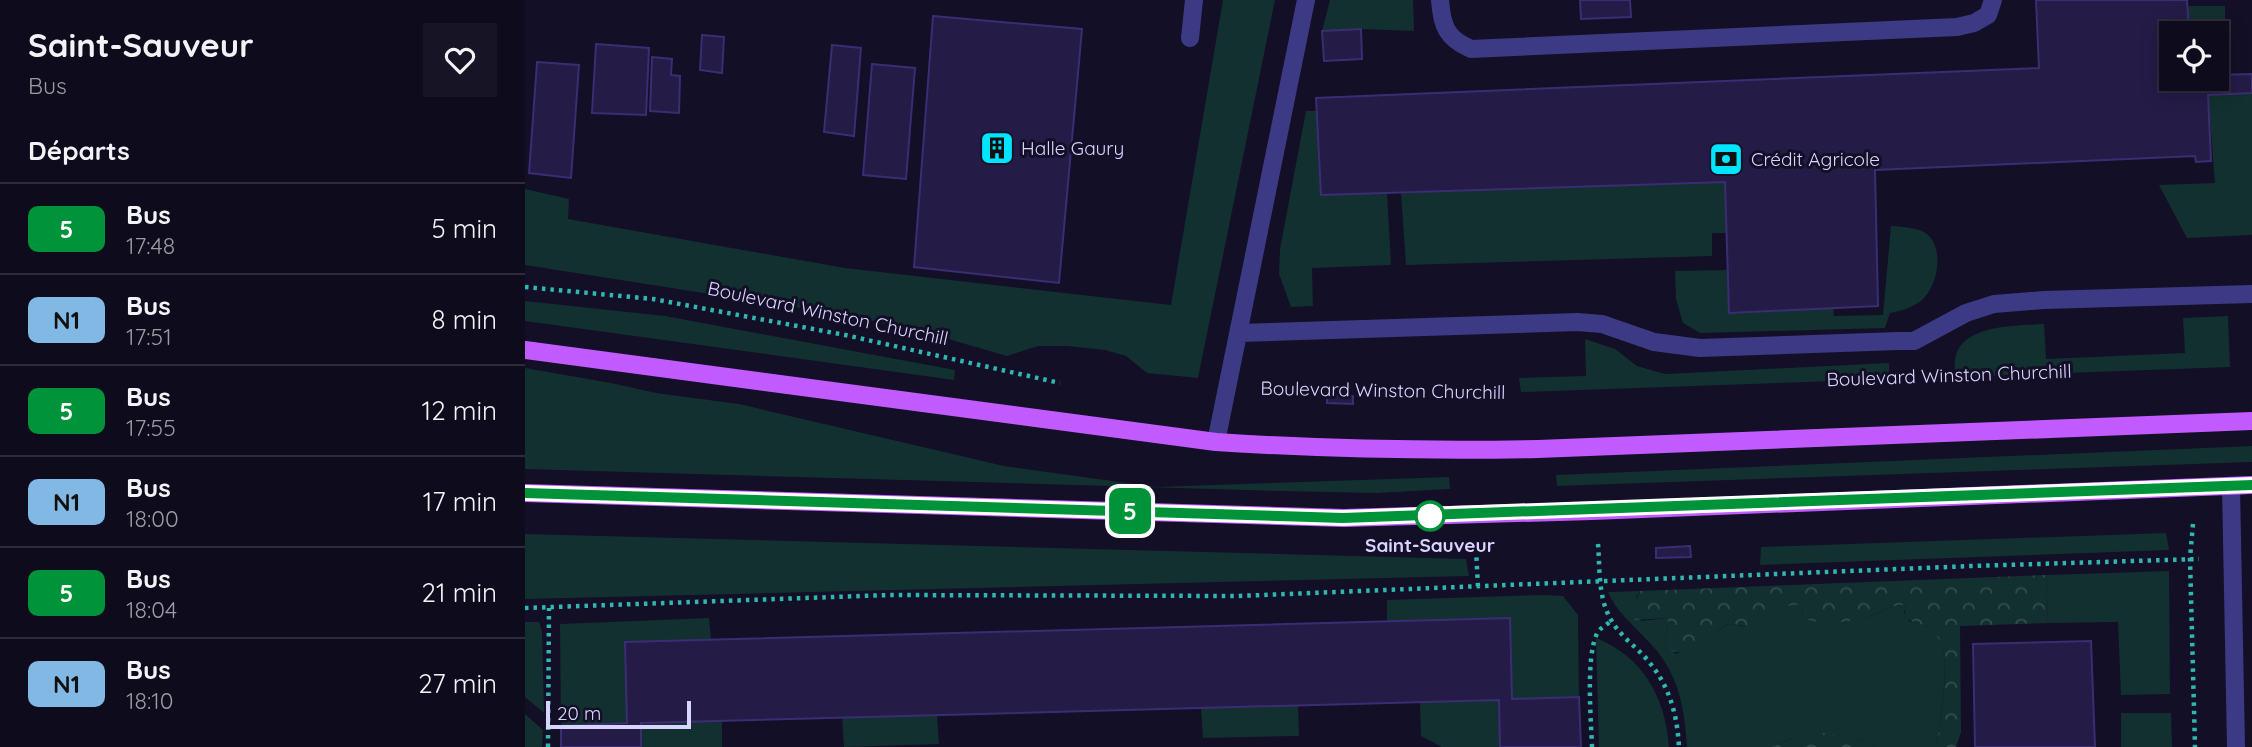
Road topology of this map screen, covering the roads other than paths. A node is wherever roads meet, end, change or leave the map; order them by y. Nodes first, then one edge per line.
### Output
1 (1194, 0) edge
2 (1306, 0) edge
3 (1440, 0) edge
4 (1993, 0) edge
5 (1190, 38) dead end
6 (2252, 293) edge
7 (1239, 333) junction
8 (525, 350) edge
9 (2252, 421) edge
10 (1216, 442) junction
11 (2252, 485) edge
12 (2231, 486) junction
13 (525, 493) edge
14 (2237, 747) edge

1 - 5 street
2 - 7 street
3 - 4 street
6 - 7 street
7 - 10 street
8 - 10 main road
9 - 10 main road
11 - 12 main road
12 - 13 main road
12 - 14 street

